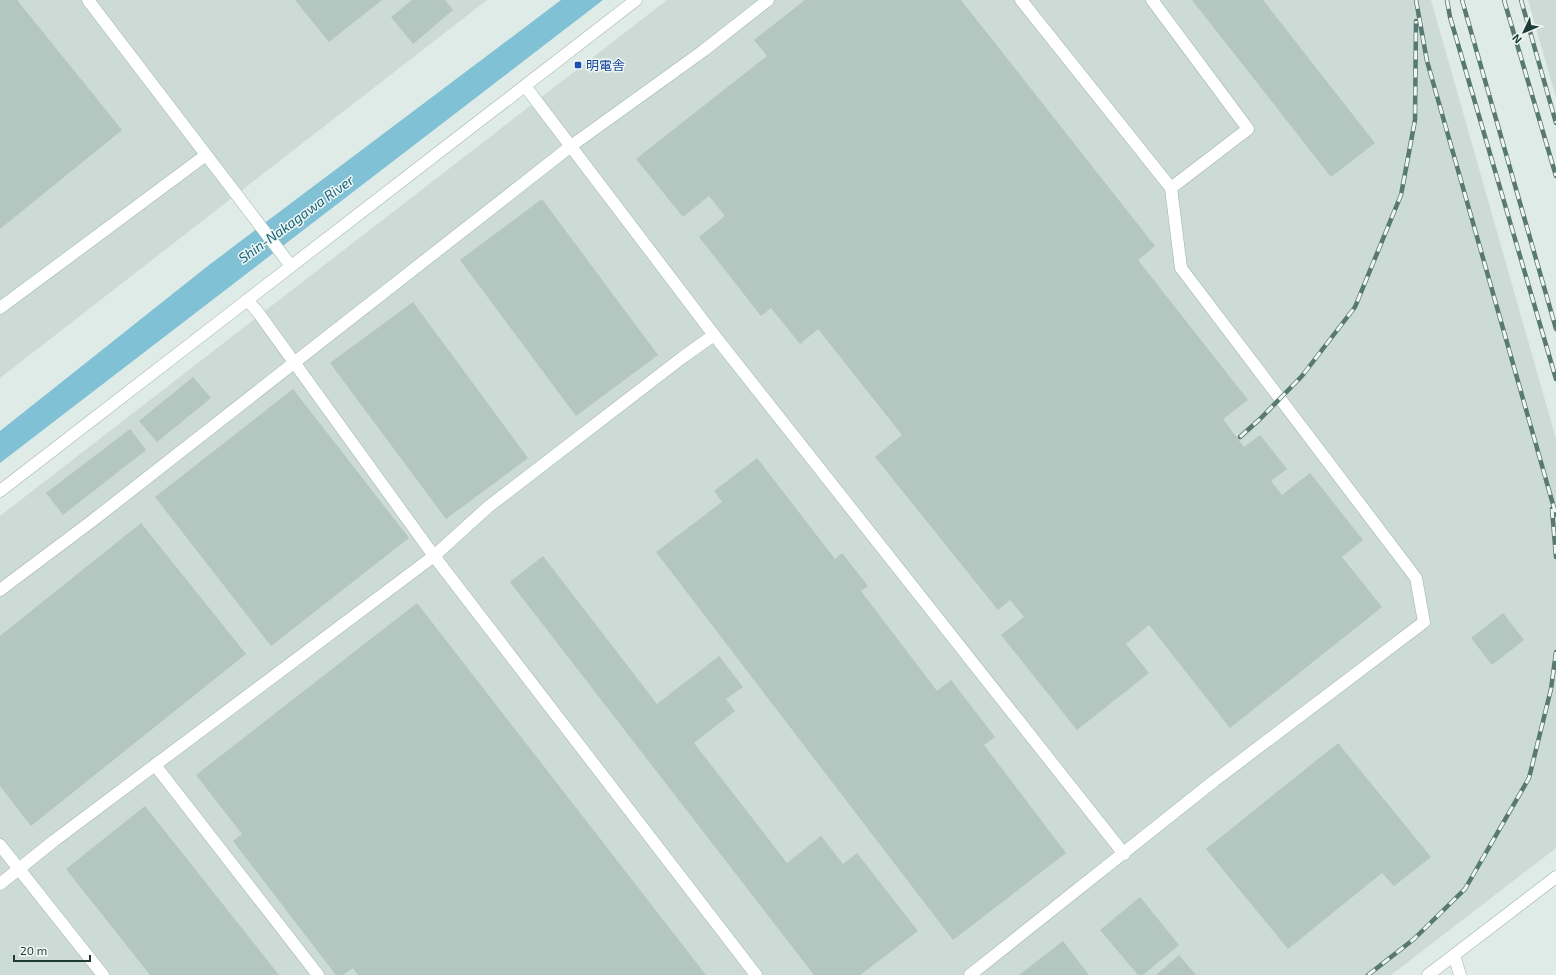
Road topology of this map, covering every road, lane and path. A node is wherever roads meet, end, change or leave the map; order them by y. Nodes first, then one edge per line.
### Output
1 (88, 0) edge
2 (636, 0) edge
3 (768, 0) edge
4 (1021, 0) edge
5 (1152, 0) edge
6 (525, 86) junction
7 (571, 146) junction
8 (206, 155) junction
9 (1171, 188) junction
10 (291, 266) junction
11 (247, 300) junction
12 (0, 308) edge
13 (714, 335) junction
14 (294, 363) junction
15 (0, 491) edge
16 (434, 556) junction
17 (0, 590) edge
18 (155, 765) junction
19 (0, 845) edge
20 (1124, 854) junction
21 (20, 870) junction
22 (1556, 877) edge
23 (0, 884) edge
24 (1454, 955) junction
25 (103, 975) edge
26 (318, 975) edge
27 (756, 975) edge
28 (970, 975) edge
29 (1428, 975) edge
30 (1460, 975) edge

1 - 8 street
2 - 6 street
3 - 7 street
4 - 9 street
5 - 9 street
6 - 7 street
6 - 10 street
7 - 13 street
7 - 14 street
8 - 10 street
8 - 12 street
9 - 20 street
10 - 11 street
11 - 14 street
11 - 15 street
13 - 16 street
13 - 20 street
14 - 16 street
14 - 17 street
16 - 18 street
16 - 27 street
18 - 21 street
18 - 26 street
19 - 21 street
20 - 28 street
21 - 23 street
21 - 25 street
22 - 24 street
24 - 29 street
24 - 30 street

